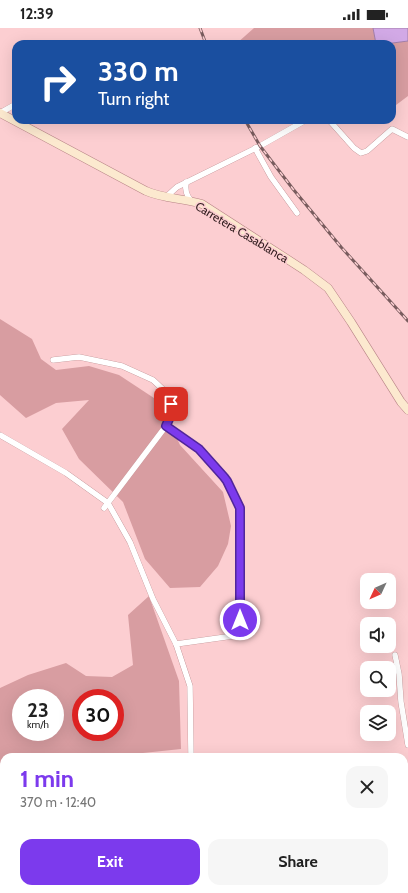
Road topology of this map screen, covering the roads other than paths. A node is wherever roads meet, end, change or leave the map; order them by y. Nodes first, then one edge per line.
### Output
1 (12, 106) edge
2 (0, 113) edge
3 (12, 119) edge
4 (21, 124) edge
5 (299, 124) edge
6 (333, 124) edge
7 (408, 137) edge
8 (255, 148) junction
9 (186, 182) junction
10 (166, 198) junction
11 (191, 201) junction
12 (298, 213) dead end
13 (53, 360) dead end
14 (408, 410) edge
15 (166, 426) junction
16 (0, 434) edge
17 (108, 503) junction
18 (104, 508) dead end
19 (176, 644) junction
20 (395, 655) dead end
21 (408, 745) edge
22 (191, 753) edge

1 - 2 street
2 - 3 main road, Carretera Casablanca
4 - 10 main road, Carretera Casablanca
5 - 8 street
6 - 7 street
8 - 9 street
8 - 12 street
9 - 10 street
9 - 11 street
10 - 11 main road, Carretera Casablanca
11 - 14 main road, Carretera Casablanca
13 - 15 street
15 - 17 street
15 - 19 street
16 - 17 street
17 - 18 street
17 - 19 street
19 - 22 street
20 - 21 street

